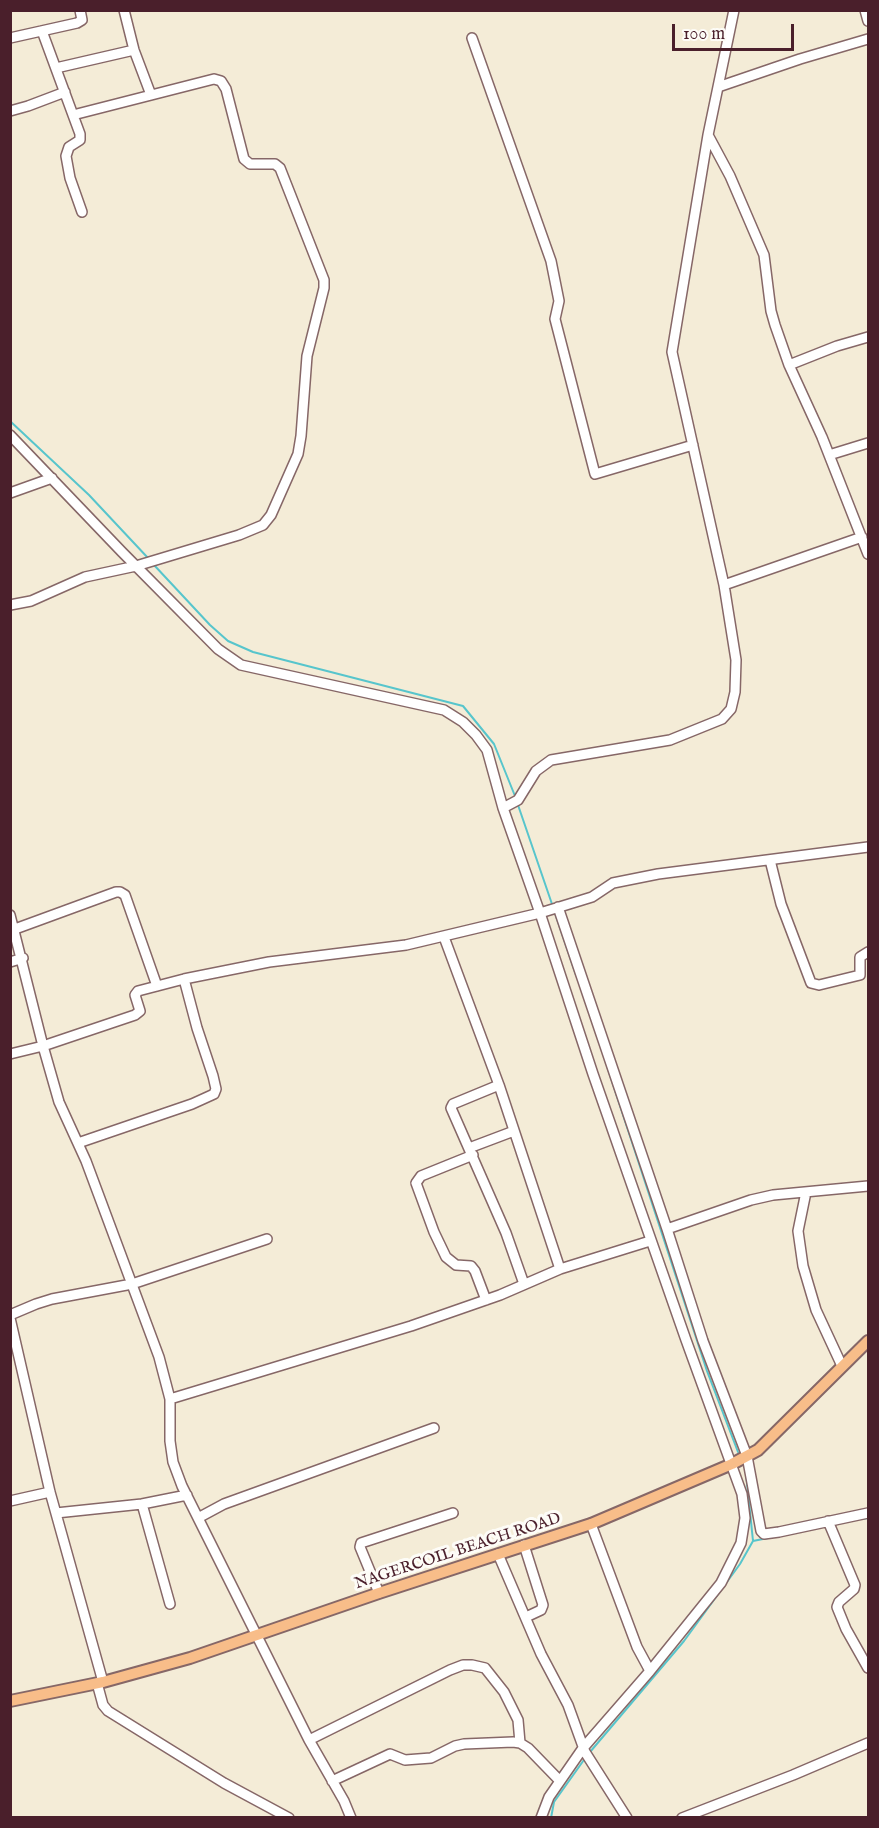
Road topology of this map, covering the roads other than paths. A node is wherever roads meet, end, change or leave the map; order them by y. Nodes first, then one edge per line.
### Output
1 (80, 10) edge
2 (124, 10) edge
3 (734, 10) edge
4 (865, 10) edge
5 (868, 21) edge
6 (42, 31) junction
7 (10, 38) edge
8 (472, 38) dead end
9 (868, 39) edge
10 (134, 50) junction
11 (56, 68) junction
12 (718, 87) junction
13 (65, 92) junction
14 (151, 95) junction
15 (10, 111) edge
16 (73, 115) junction
17 (708, 135) junction
18 (82, 212) dead end
19 (868, 337) edge
20 (789, 365) junction
21 (10, 435) edge
22 (868, 443) edge
23 (693, 445) junction
24 (829, 455) junction
25 (52, 478) junction
26 (10, 493) edge
27 (862, 537) junction
28 (868, 554) edge
29 (136, 566) junction
30 (724, 585) junction
31 (10, 605) edge
32 (511, 804) junction
33 (868, 847) edge
34 (770, 860) junction
35 (557, 908) junction
36 (542, 912) junction
37 (10, 915) edge
38 (15, 929) junction
39 (444, 937) junction
40 (868, 952) edge
41 (22, 958) junction
42 (10, 962) edge
43 (184, 979) junction
44 (157, 986) junction
45 (43, 1046) junction
46 (10, 1054) edge
47 (499, 1084) junction
48 (514, 1131) junction
49 (78, 1143) junction
50 (471, 1152) junction
51 (868, 1186) edge
52 (806, 1192) junction
53 (668, 1229) junction
54 (267, 1239) dead end
55 (651, 1241) junction
56 (560, 1269) junction
57 (132, 1284) junction
58 (524, 1284) junction
59 (486, 1300) junction
60 (10, 1316) edge
61 (868, 1341) edge
62 (842, 1366) junction
63 (170, 1399) junction
64 (434, 1428) dead end
65 (747, 1456) junction
66 (732, 1464) junction
67 (50, 1492) junction
68 (187, 1495) junction
69 (10, 1501) edge
70 (142, 1504) junction
71 (453, 1513) dead end
72 (868, 1513) edge
73 (56, 1514) junction
74 (198, 1518) junction
75 (591, 1524) junction
76 (830, 1524) junction
77 (524, 1545) junction
78 (498, 1554) junction
79 (379, 1593) junction
80 (170, 1604) dead end
81 (526, 1617) junction
82 (257, 1636) junction
83 (868, 1668) edge
84 (650, 1671) junction
85 (100, 1683) junction
86 (10, 1701) edge
87 (309, 1740) junction
88 (520, 1743) junction
89 (868, 1743) edge
90 (586, 1753) junction
91 (332, 1781) junction
92 (560, 1781) junction
93 (289, 1818) edge
94 (351, 1818) edge
95 (541, 1818) edge
96 (627, 1818) edge
97 (682, 1818) edge

1 - 6 street
2 - 10 street
3 - 12 street
4 - 5 street
6 - 7 street
6 - 11 street
8 - 23 street
9 - 12 street
10 - 11 street
10 - 14 street
11 - 13 street
12 - 17 street
13 - 15 street
13 - 16 street
14 - 16 street
14 - 29 street
16 - 18 street
17 - 20 street
17 - 23 street
19 - 20 street
20 - 24 street
21 - 25 street
22 - 24 street
23 - 30 street
24 - 27 street
25 - 26 street
25 - 29 street
27 - 28 street
27 - 30 street
29 - 31 street
29 - 32 street
30 - 32 street
32 - 36 street
33 - 34 street
34 - 35 street
34 - 40 street
35 - 36 street
35 - 53 street
36 - 39 street
36 - 55 street
37 - 38 street
38 - 41 street
38 - 44 street
39 - 43 street
39 - 47 street
41 - 42 street
41 - 45 street
43 - 44 street
43 - 49 street
44 - 45 street
45 - 46 street
45 - 49 street
47 - 48 street
47 - 50 street
48 - 50 street
48 - 56 street
49 - 57 street
50 - 58 street
50 - 59 street
51 - 52 street
52 - 53 street
52 - 62 street
53 - 65 street
54 - 57 street
55 - 56 street
55 - 66 street
56 - 58 street
57 - 60 street
57 - 63 street
58 - 59 street
59 - 63 street
60 - 67 street
61 - 62 main road, NAGERCOIL BEACH ROAD
62 - 65 main road, NAGERCOIL BEACH ROAD
63 - 68 street
64 - 74 street
65 - 66 main road, NAGERCOIL BEACH ROAD
65 - 76 street
66 - 75 main road, NAGERCOIL BEACH ROAD
66 - 84 street
67 - 69 street
67 - 73 street
68 - 70 street
68 - 74 street
70 - 73 street
70 - 80 street
71 - 79 street
72 - 76 street
73 - 85 street
74 - 82 street
75 - 77 main road, NAGERCOIL BEACH ROAD
75 - 84 street
76 - 83 street
77 - 78 main road, NAGERCOIL BEACH ROAD
77 - 81 street
78 - 79 main road, NAGERCOIL BEACH ROAD
78 - 81 street
79 - 82 main road, NAGERCOIL BEACH ROAD
81 - 90 street
82 - 85 main road, NAGERCOIL BEACH ROAD
82 - 87 street
84 - 90 street
85 - 86 main road, NAGERCOIL BEACH ROAD
85 - 93 street
87 - 88 street
87 - 91 street
88 - 91 street
88 - 92 street
89 - 97 street
90 - 92 street
90 - 96 street
91 - 94 street
92 - 95 street

